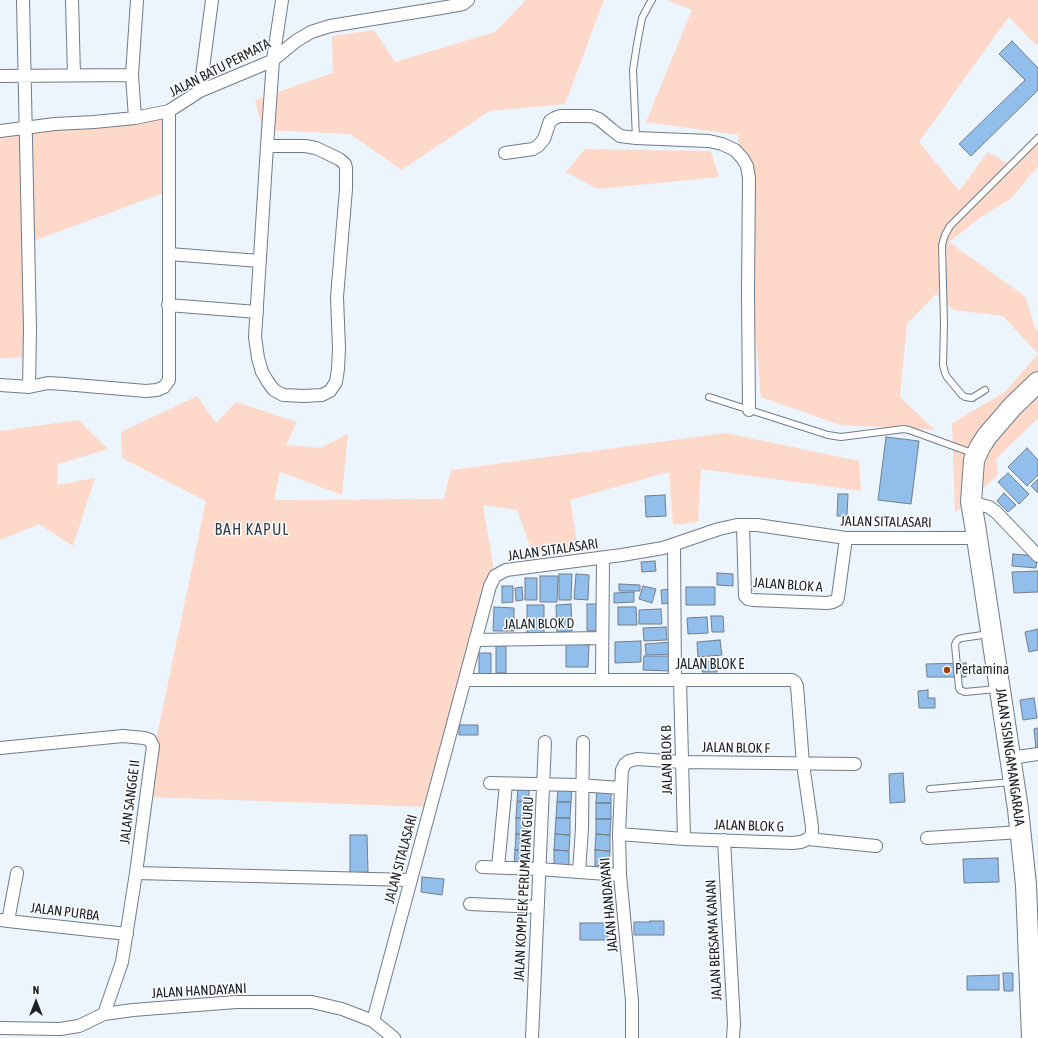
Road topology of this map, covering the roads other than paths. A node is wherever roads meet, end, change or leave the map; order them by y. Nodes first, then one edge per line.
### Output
1 (23, 0) edge
2 (72, 0) edge
3 (137, 0) edge
4 (212, 0) edge
5 (282, 0) edge
6 (468, 0) edge
7 (652, 0) edge
8 (424, 6) edge
9 (273, 60) junction
10 (132, 74) junction
11 (74, 75) junction
12 (0, 76) edge
13 (24, 76) junction
14 (200, 91) junction
15 (169, 111) junction
16 (136, 118) junction
17 (26, 128) junction
18 (0, 131) edge
19 (636, 138) junction
20 (1038, 138) edge
21 (267, 146) junction
22 (505, 153) dead end
23 (169, 254) junction
24 (260, 261) junction
25 (168, 305) junction
26 (257, 312) junction
27 (1038, 382) edge
28 (0, 385) edge
29 (29, 387) junction
30 (985, 390) dead end
31 (709, 397) dead end
32 (750, 410) junction
33 (977, 454) junction
34 (971, 502) junction
35 (743, 525) junction
36 (846, 538) junction
37 (977, 538) junction
38 (674, 544) junction
39 (1038, 556) edge
40 (603, 558) junction
41 (991, 634) junction
42 (602, 638) junction
43 (476, 640) junction
44 (465, 680) junction
45 (602, 680) junction
46 (678, 680) junction
47 (1000, 689) junction
48 (545, 742) dead end
49 (583, 742) dead end
50 (0, 748) edge
51 (1038, 754) edge
52 (1011, 758) junction
53 (682, 762) junction
54 (803, 764) junction
55 (855, 764) dead end
56 (622, 770) joint
57 (1014, 782) junction
58 (490, 783) dead end
59 (506, 784) junction
60 (544, 785) junction
61 (583, 786) junction
62 (621, 788) junction
63 (930, 789) dead end
64 (1021, 832) junction
65 (619, 834) junction
66 (927, 838) dead end
67 (684, 839) junction
68 (808, 839) junction
69 (724, 840) junction
70 (876, 846) dead end
71 (482, 867) dead end
72 (498, 867) junction
73 (539, 869) junction
74 (579, 872) junction
75 (17, 873) dead end
76 (136, 873) junction
77 (620, 875) junction
78 (411, 880) junction
79 (470, 904) dead end
80 (538, 907) junction
81 (4, 920) edge
82 (127, 934) junction
83 (1033, 949) edge
84 (104, 1014) junction
85 (373, 1022) junction
86 (0, 1028) edge
87 (394, 1038) edge
88 (532, 1038) edge
89 (632, 1038) edge
90 (732, 1038) edge
91 (1032, 1038) edge

1 - 13 street
2 - 11 street
3 - 10 street
4 - 14 street
5 - 9 street
6 - 8 street, JALAN BATU PERMATA
7 - 19 lane
8 - 9 street, JALAN BATU PERMATA
9 - 14 street, JALAN BATU PERMATA
9 - 21 street
10 - 11 street
10 - 16 street
11 - 13 street
12 - 13 street
13 - 17 street
14 - 15 street, JALAN BATU PERMATA
15 - 16 street, JALAN BATU PERMATA
15 - 23 street
16 - 17 street, JALAN BATU PERMATA
17 - 18 street, JALAN BATU PERMATA
17 - 29 street
19 - 22 street
19 - 32 street
20 - 30 lane
21 - 24 street
21 - 26 street
23 - 24 street
23 - 25 street
24 - 26 street
25 - 26 street
25 - 29 street
27 - 33 highway, JALAN SISINGAMANGARAJA
28 - 29 street
31 - 32 lane
32 - 33 lane
33 - 34 highway, JALAN SISINGAMANGARAJA
34 - 37 highway, JALAN SISINGAMANGARAJA
34 - 39 street
35 - 36 street, JALAN SITALASARI
35 - 36 street, JALAN BLOK A
35 - 38 street, JALAN SITALASARI
36 - 37 street, JALAN SITALASARI
37 - 41 highway, JALAN SISINGAMANGARAJA
38 - 40 street, JALAN SITALASARI
38 - 46 street, JALAN BLOK B
40 - 42 street
40 - 43 street, JALAN SITALASARI
41 - 47 highway, JALAN SISINGAMANGARAJA
41 - 47 lane
42 - 43 street, JALAN BLOK D
42 - 45 street
43 - 44 street, JALAN SITALASARI
44 - 45 street, JALAN BLOK E
44 - 78 street, JALAN SITALASARI
45 - 46 street, JALAN BLOK E
46 - 53 street, JALAN BLOK B
46 - 54 street, JALAN BLOK E
47 - 52 highway, JALAN SISINGAMANGARAJA
48 - 60 street, JALAN KOMPLEK PERUMAHAN GURU
49 - 61 street
50 - 76 street, JALAN SANGGE II
51 - 52 street
52 - 57 highway, JALAN SISINGAMANGARAJA
53 - 54 street, JALAN BLOK F
53 - 56 street, JALAN BLOK F
53 - 67 street, JALAN BLOK B
54 - 55 street, JALAN BLOK F
54 - 68 street, JALAN BLOK E
56 - 62 street, JALAN HANDAYANI
57 - 63 lane
57 - 64 highway, JALAN SISINGAMANGARAJA
58 - 59 street
59 - 60 street
59 - 72 street
60 - 61 street
60 - 73 street, JALAN KOMPLEK PERUMAHAN GURU
61 - 62 street
61 - 74 street
62 - 65 street, JALAN HANDAYANI
64 - 66 street
64 - 83 highway, JALAN SISINGAMANGARAJA
65 - 67 street, JALAN BLOK G
65 - 77 street, JALAN HANDAYANI
67 - 69 street, JALAN BLOK G
68 - 69 street, JALAN BLOK G
68 - 70 street, JALAN BLOK G
69 - 90 street, JALAN BERSAMA KANAN
71 - 72 street
72 - 73 street
73 - 74 street
73 - 80 street, JALAN KOMPLEK PERUMAHAN GURU
74 - 77 street
75 - 81 street
76 - 78 street
76 - 82 street, JALAN SANGGE II
77 - 89 street, JALAN HANDAYANI
78 - 85 street, JALAN SITALASARI
79 - 80 street
80 - 88 street, JALAN KOMPLEK PERUMAHAN GURU
81 - 82 street, JALAN PURBA
82 - 84 street, JALAN SANGGE II
83 - 91 highway, JALAN SISINGAMANGARAJA
84 - 85 street, JALAN HANDAYANI
84 - 86 street, JALAN HANDAYANI
85 - 87 street, JALAN HANDAYANI

